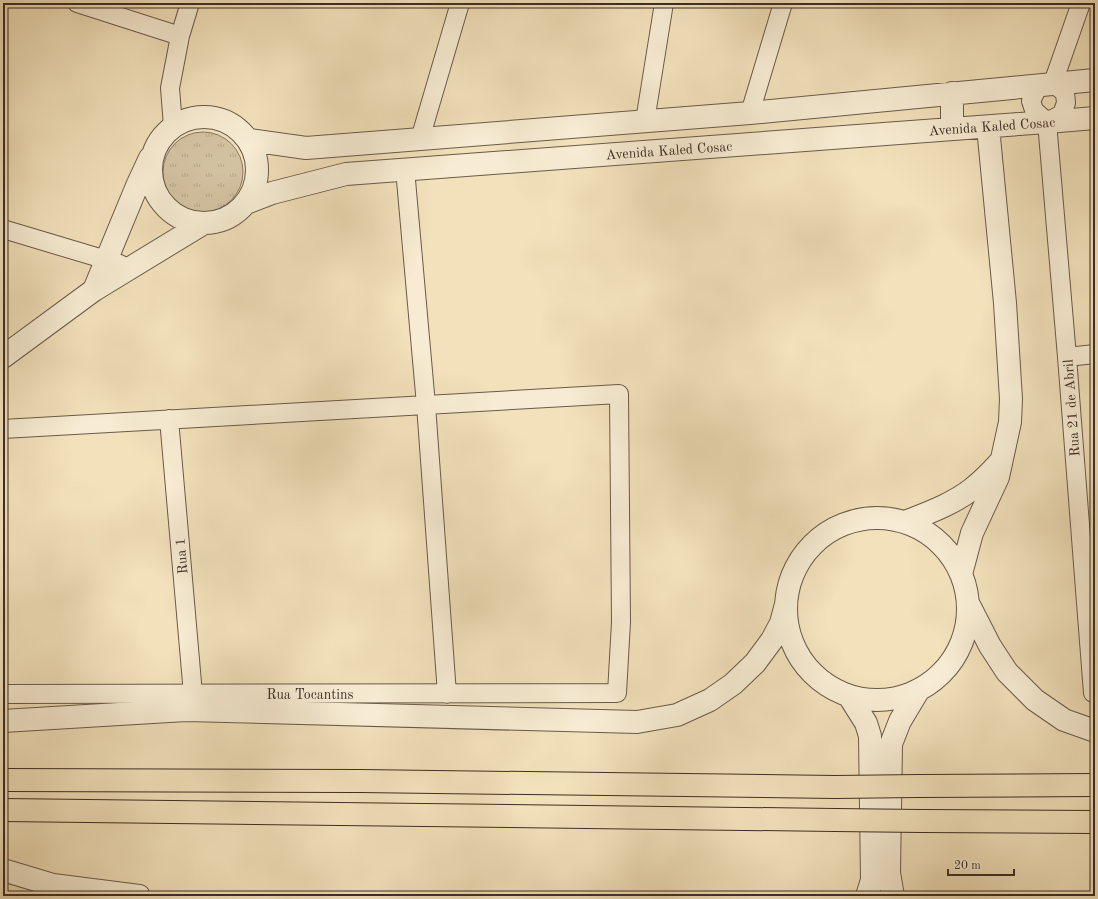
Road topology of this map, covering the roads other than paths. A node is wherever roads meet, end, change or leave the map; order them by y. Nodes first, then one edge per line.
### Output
1 (78, 3) edge
2 (190, 3) edge
3 (460, 3) edge
4 (664, 3) edge
5 (783, 3) edge
6 (1081, 3) edge
7 (180, 36) junction
8 (1095, 80) edge
9 (1052, 83) junction
10 (952, 93) junction
11 (750, 113) junction
12 (1095, 118) edge
13 (645, 121) junction
14 (1047, 122) junction
15 (173, 126) junction
16 (988, 127) junction
17 (952, 129) junction
18 (420, 139) junction
19 (249, 140) junction
20 (154, 150) junction
21 (404, 169) junction
22 (246, 203) junction
23 (204, 223) junction
24 (3, 229) edge
25 (106, 260) junction
26 (130, 267) junction
27 (94, 290) junction
28 (1095, 354) edge
29 (3, 357) edge
30 (1067, 357) junction
31 (426, 405) junction
32 (168, 419) junction
33 (3, 429) edge
34 (1002, 461) junction
35 (905, 522) junction
36 (960, 574) junction
37 (1090, 590) edge
38 (968, 602) junction
39 (786, 604) junction
40 (918, 691) junction
41 (1094, 693) edge
42 (3, 694) edge
43 (193, 694) junction
44 (447, 694) junction
45 (849, 696) junction
46 (3, 721) edge
47 (1095, 731) edge
48 (3, 780) edge
49 (1095, 785) edge
50 (3, 810) edge
51 (1095, 822) edge
52 (3, 870) edge
53 (139, 896) edge
54 (867, 896) edge
55 (893, 896) edge

1 - 7 street
2 - 7 street
3 - 18 street
4 - 13 street
5 - 11 street
6 - 9 street
7 - 15 street
8 - 9 street
9 - 10 street
9 - 14 street
9 - 14 street
10 - 11 street
10 - 17 street
11 - 13 street
12 - 14 street, Avenida Kaled Cosac
13 - 18 street
14 - 16 street, Avenida Kaled Cosac
14 - 30 street, Rua 21 de Abril
15 - 19 street
15 - 20 street
16 - 17 street, Avenida Kaled Cosac
16 - 34 street
17 - 21 street, Avenida Kaled Cosac
18 - 19 street
19 - 22 street
20 - 23 street
20 - 25 street
21 - 22 street, Avenida Kaled Cosac
21 - 31 street
22 - 23 street
23 - 26 street
24 - 25 street
25 - 26 street
25 - 27 street
26 - 27 street
27 - 29 street
28 - 30 street
30 - 37 street, Rua 21 de Abril
31 - 32 street
31 - 44 street
31 - 44 street, Rua Tocantins
32 - 33 street
32 - 43 street, Rua 1
34 - 35 street
34 - 36 street
35 - 36 street
35 - 39 street
36 - 38 street
37 - 41 street, Rua 21 de Abril
38 - 40 street
38 - 47 street
39 - 45 street
39 - 46 street
40 - 45 street
40 - 55 street
42 - 43 street, Rua Tocantins
43 - 44 street, Rua Tocantins
45 - 54 street
48 - 49 highway, bridge
50 - 51 highway, bridge
52 - 53 street

